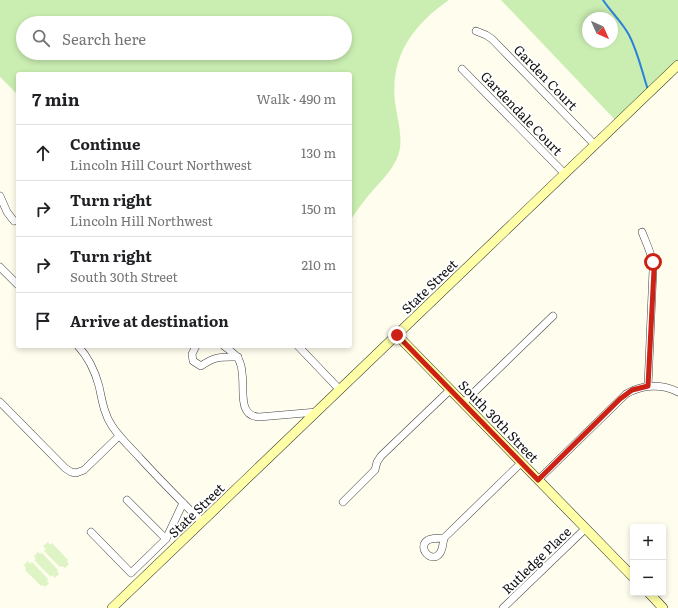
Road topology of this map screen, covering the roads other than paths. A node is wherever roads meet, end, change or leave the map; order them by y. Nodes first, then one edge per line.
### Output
1 (476, 31) dead end
2 (678, 65) edge
3 (462, 69) dead end
4 (595, 145) junction
5 (565, 174) junction
6 (0, 196) edge
7 (0, 207) edge
8 (16, 223) edge
9 (642, 232) dead end
10 (0, 267) edge
11 (16, 283) edge
12 (553, 316) dead end
13 (397, 335) junction
14 (80, 348) edge
15 (195, 348) edge
16 (227, 348) edge
17 (300, 348) edge
18 (238, 357) junction
19 (648, 386) junction
20 (340, 390) junction
21 (450, 390) junction
22 (678, 392) edge
23 (0, 402) edge
24 (463, 403) junction
25 (317, 412) junction
26 (119, 436) junction
27 (521, 463) junction
28 (538, 480) junction
29 (128, 500) dead end
30 (343, 502) dead end
31 (183, 503) junction
32 (202, 522) junction
33 (586, 528) junction
34 (90, 532) dead end
35 (444, 538) dead end
36 (166, 539) junction
37 (630, 574) edge
38 (652, 596) edge
39 (112, 608) edge
40 (503, 608) edge
41 (663, 608) edge

1 - 4 street, Garden Court
2 - 4 main road, State Street
3 - 5 street, Gardendale Court
4 - 5 main road, State Street
5 - 13 main road, State Street
6 - 8 street
7 - 8 street
9 - 19 street
10 - 11 street
12 - 24 street
13 - 20 main road, State Street
13 - 21 main road, South 30th Street
14 - 26 street
15 - 18 street
16 - 18 street
17 - 20 street
18 - 25 street
19 - 22 street
19 - 28 street
20 - 25 main road, State Street
21 - 24 main road, South 30th Street
21 - 30 street
23 - 26 street
24 - 27 main road, South 30th Street
25 - 32 main road, State Street
26 - 31 street
27 - 28 main road, South 30th Street
27 - 35 street
28 - 33 main road, South 30th Street
29 - 36 street
31 - 32 street
31 - 36 street
32 - 39 main road, State Street
33 - 37 main road, South 30th Street
33 - 40 street, Rutledge Place
34 - 36 street
38 - 41 main road

